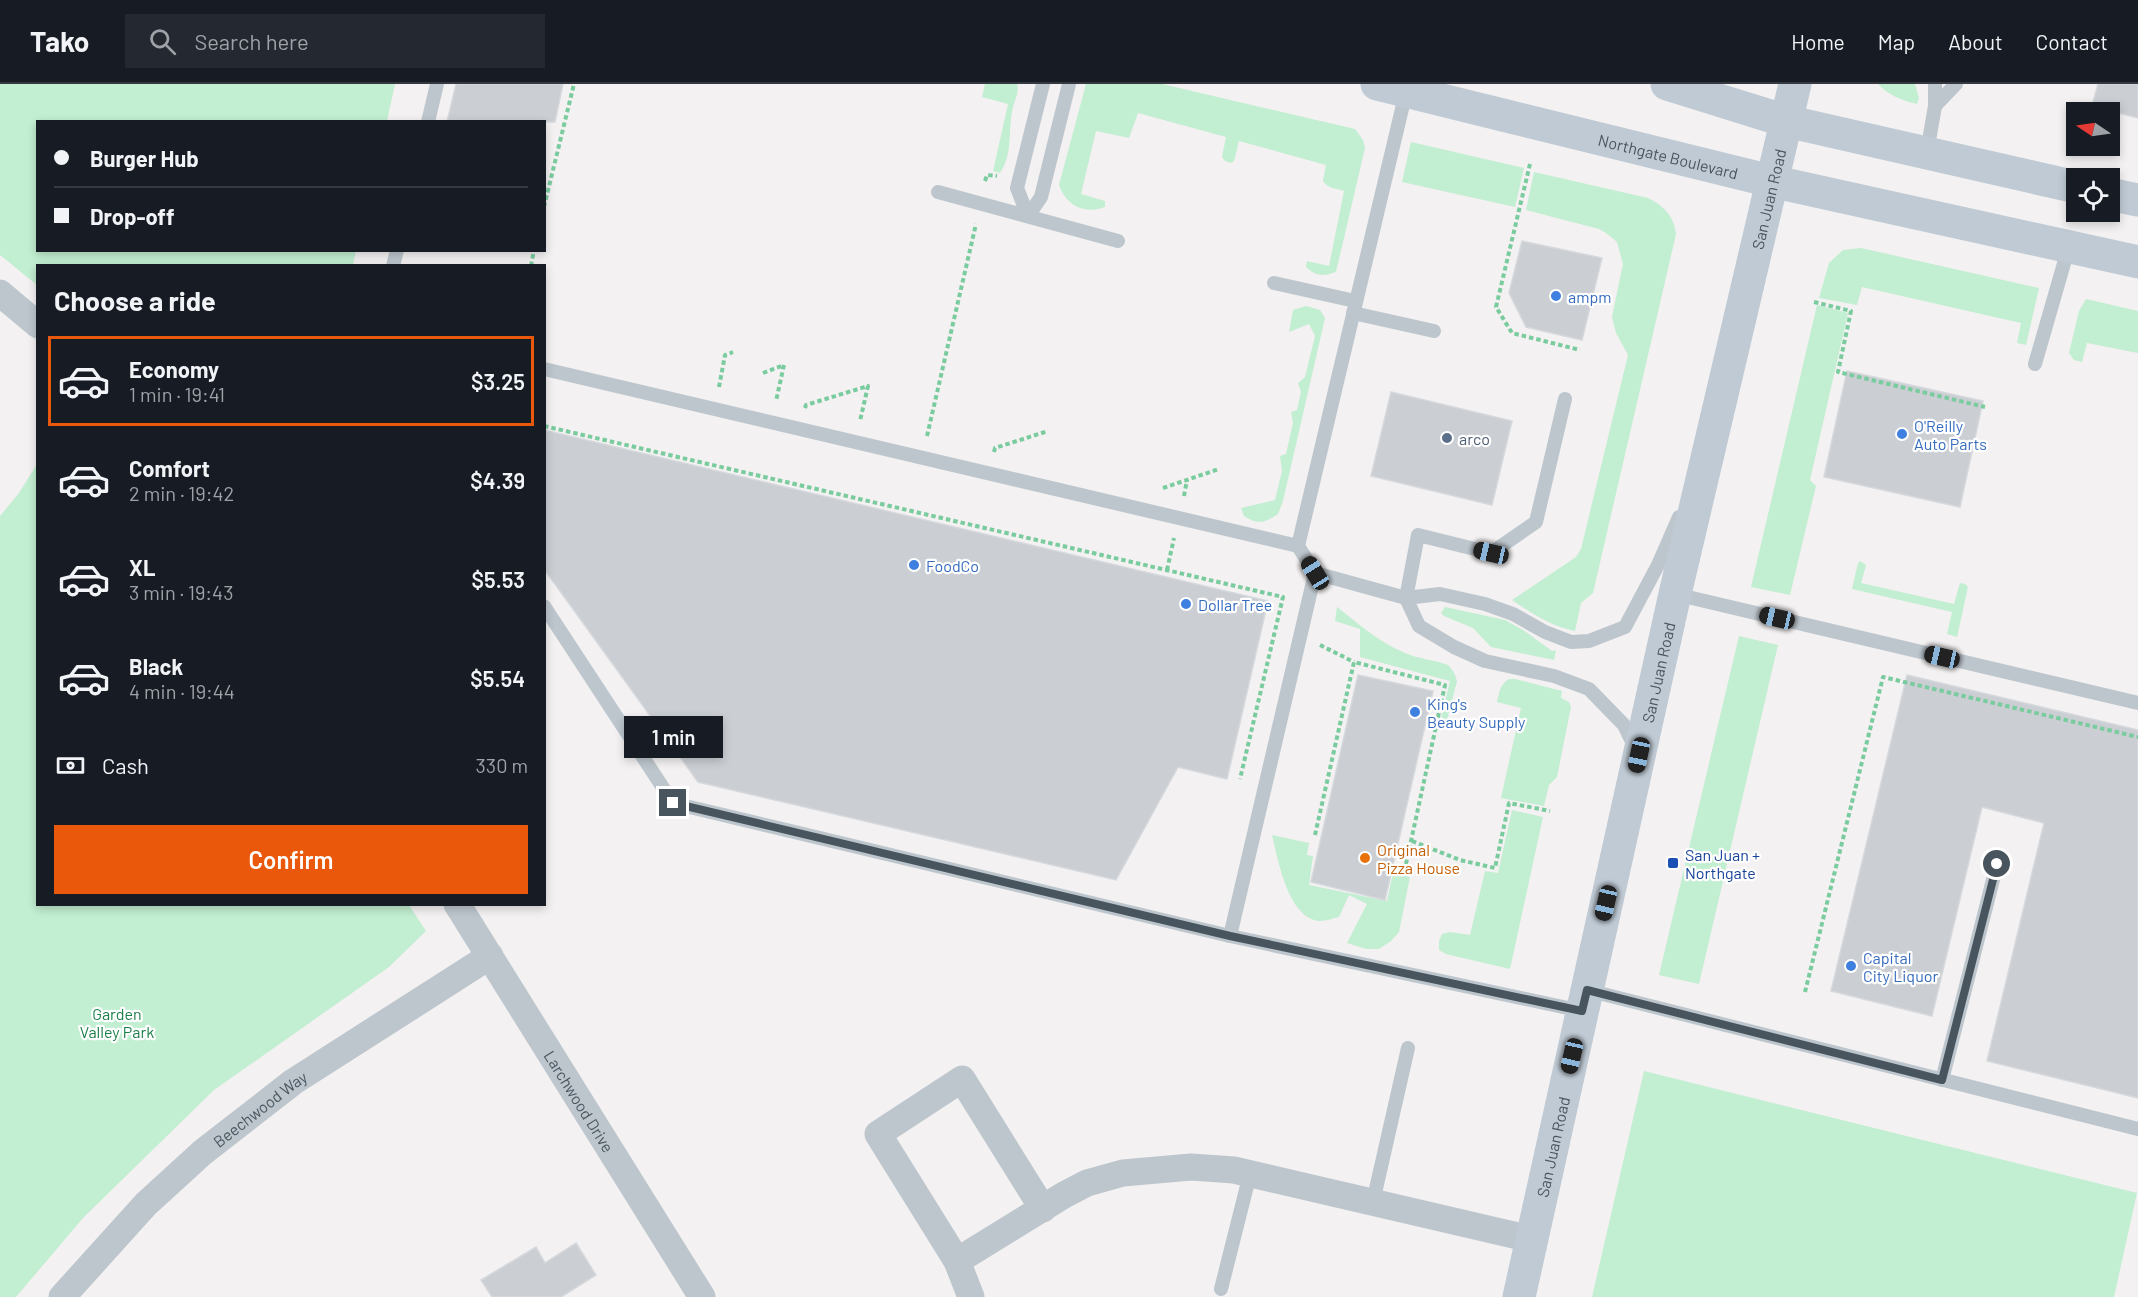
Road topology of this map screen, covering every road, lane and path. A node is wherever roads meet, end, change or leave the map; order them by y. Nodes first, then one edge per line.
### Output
1 (437, 84) edge
2 (573, 84) edge
3 (1043, 84) edge
4 (1069, 84) edge
5 (1667, 84) edge
6 (1795, 84) edge
7 (1928, 84) edge
8 (1935, 84) edge
9 (1942, 84) edge
10 (1956, 84) edge
11 (1391, 88) edge
12 (1935, 106) junction
13 (428, 120) edge
14 (1786, 121) junction
15 (1928, 152) junction
16 (1530, 165) dead end
17 (1004, 177) dead end
18 (1771, 181) junction
19 (2066, 185) edge
20 (938, 192) dead end
21 (2120, 196) edge
22 (546, 199) edge
23 (2138, 200) edge
24 (980, 203) junction
25 (1028, 216) junction
26 (1118, 241) dead end
27 (2069, 246) junction
28 (2131, 255) edge
29 (1274, 283) dead end
30 (0, 292) edge
31 (1814, 302) dead end
32 (1354, 307) junction
33 (36, 323) edge
34 (1434, 331) dead end
35 (1580, 350) dead end
36 (2035, 364) dead end
37 (546, 369) edge
38 (763, 373) dead end
39 (1565, 399) dead end
40 (775, 404) dead end
41 (1985, 407) dead end
42 (804, 412) dead end
43 (860, 424) dead end
44 (546, 426) edge
45 (1048, 431) dead end
46 (927, 437) dead end
47 (1707, 455) junction
48 (992, 456) dead end
49 (1219, 469) dead end
50 (1163, 488) dead end
51 (1298, 546) junction
52 (1315, 573) junction
53 (1675, 594) junction
54 (1406, 598) junction
55 (546, 609) edge
56 (2138, 703) edge
57 (2138, 737) edge
58 (1639, 755) junction
59 (1240, 779) dead end
60 (1550, 811) dead end
61 (1315, 835) dead end
62 (1412, 841) junction
63 (1997, 864) dead end
64 (1404, 873) dead end
65 (458, 906) edge
66 (1230, 936) junction
67 (490, 956) junction
68 (1805, 992) dead end
69 (1584, 1001) junction
70 (1408, 1048) dead end
71 (1942, 1080) junction
72 (2138, 1129) edge
73 (1250, 1174) junction
74 (1373, 1202) junction
75 (1043, 1209) junction
76 (1531, 1239) junction
77 (957, 1261) junction
78 (1221, 1290) dead end
79 (62, 1297) edge
80 (702, 1297) edge
81 (971, 1297) edge
82 (1519, 1297) edge

1 - 13 lane
2 - 22 path
3 - 25 lane
4 - 25 lane
5 - 14 main road
6 - 14 main road, San Juan Road
7 - 12 lane
8 - 12 lane
9 - 12 lane
10 - 12 lane
11 - 18 main road, Northgate Boulevard
11 - 32 lane
12 - 15 lane
14 - 15 main road
14 - 18 main road, San Juan Road
15 - 19 main road
16 - 35 path
17 - 24 path
18 - 27 main road, Northgate Boulevard
18 - 47 main road, San Juan Road
20 - 24 lane
21 - 23 main road
24 - 25 lane
24 - 46 path
25 - 26 lane
27 - 28 main road, Northgate Boulevard
27 - 36 lane
29 - 32 lane
30 - 33 street
31 - 41 path
32 - 34 lane
32 - 51 lane
37 - 51 lane
38 - 40 path
39 - 54 lane
42 - 43 path
44 - 59 path
45 - 48 path
47 - 53 main road, San Juan Road
47 - 54 lane
49 - 50 path
51 - 52 lane
52 - 54 lane
52 - 66 lane
53 - 56 lane
53 - 58 main road, San Juan Road
54 - 58 lane
55 - 66 lane
57 - 68 path
58 - 69 main road, San Juan Road
60 - 62 path
61 - 62 path
62 - 64 path
63 - 71 lane
65 - 67 street, Larchwood Drive
66 - 69 lane
67 - 79 street, Beechwood Way
67 - 80 street, Larchwood Drive
69 - 71 lane
69 - 76 main road, San Juan Road
70 - 74 lane
71 - 72 lane
73 - 74 street
73 - 75 street
73 - 78 lane
74 - 76 street
75 - 77 street
75 - 77 street
76 - 82 main road, San Juan Road
77 - 81 street

